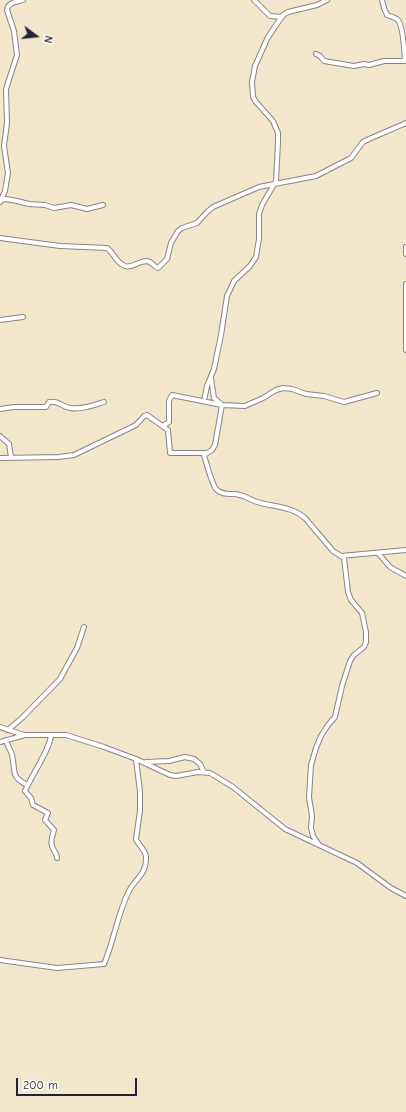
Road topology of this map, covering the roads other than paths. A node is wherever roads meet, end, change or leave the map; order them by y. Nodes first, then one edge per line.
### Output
1 (23, 0) edge
2 (254, 0) edge
3 (327, 0) edge
4 (382, 0) edge
5 (282, 16) junction
6 (316, 54) dead end
7 (405, 61) edge
8 (406, 123) edge
9 (275, 184) junction
10 (0, 201) edge
11 (102, 205) dead end
12 (0, 238) edge
13 (406, 247) edge
14 (406, 254) edge
15 (406, 284) edge
16 (22, 317) dead end
17 (0, 320) edge
18 (406, 350) edge
19 (211, 377) junction
20 (377, 393) dead end
21 (204, 401) junction
22 (104, 402) dead end
23 (222, 404) junction
24 (0, 409) edge
25 (163, 426) junction
26 (0, 436) edge
27 (206, 453) junction
28 (10, 457) junction
29 (0, 458) edge
30 (406, 550) edge
31 (378, 553) junction
32 (341, 556) junction
33 (406, 576) edge
34 (84, 627) dead end
35 (0, 727) edge
36 (11, 730) junction
37 (26, 735) junction
38 (51, 735) junction
39 (13, 739) junction
40 (6, 740) junction
41 (0, 742) edge
42 (136, 759) junction
43 (144, 762) junction
44 (204, 772) junction
45 (28, 785) junction
46 (319, 845) junction
47 (57, 858) dead end
48 (406, 896) edge
49 (0, 960) edge

1 - 10 street
2 - 5 street
3 - 5 street
4 - 7 street
5 - 9 street
6 - 7 street
8 - 9 street
9 - 12 street
9 - 19 street
10 - 11 street
13 - 14 street
15 - 18 street
16 - 17 street
19 - 21 street
19 - 23 street
20 - 23 street
21 - 23 street
21 - 25 street
22 - 24 street
23 - 27 street
25 - 27 street
25 - 28 street
26 - 28 street
27 - 32 street
28 - 29 street
30 - 31 street
31 - 32 street
31 - 33 street
32 - 46 street
34 - 36 street
35 - 36 street
36 - 37 street
36 - 39 street
37 - 38 street
37 - 39 street
38 - 42 street
38 - 45 street
39 - 40 street
40 - 41 street
40 - 45 street
42 - 43 street
42 - 49 street
43 - 44 street
43 - 44 street
44 - 46 street
45 - 47 street
46 - 48 street

